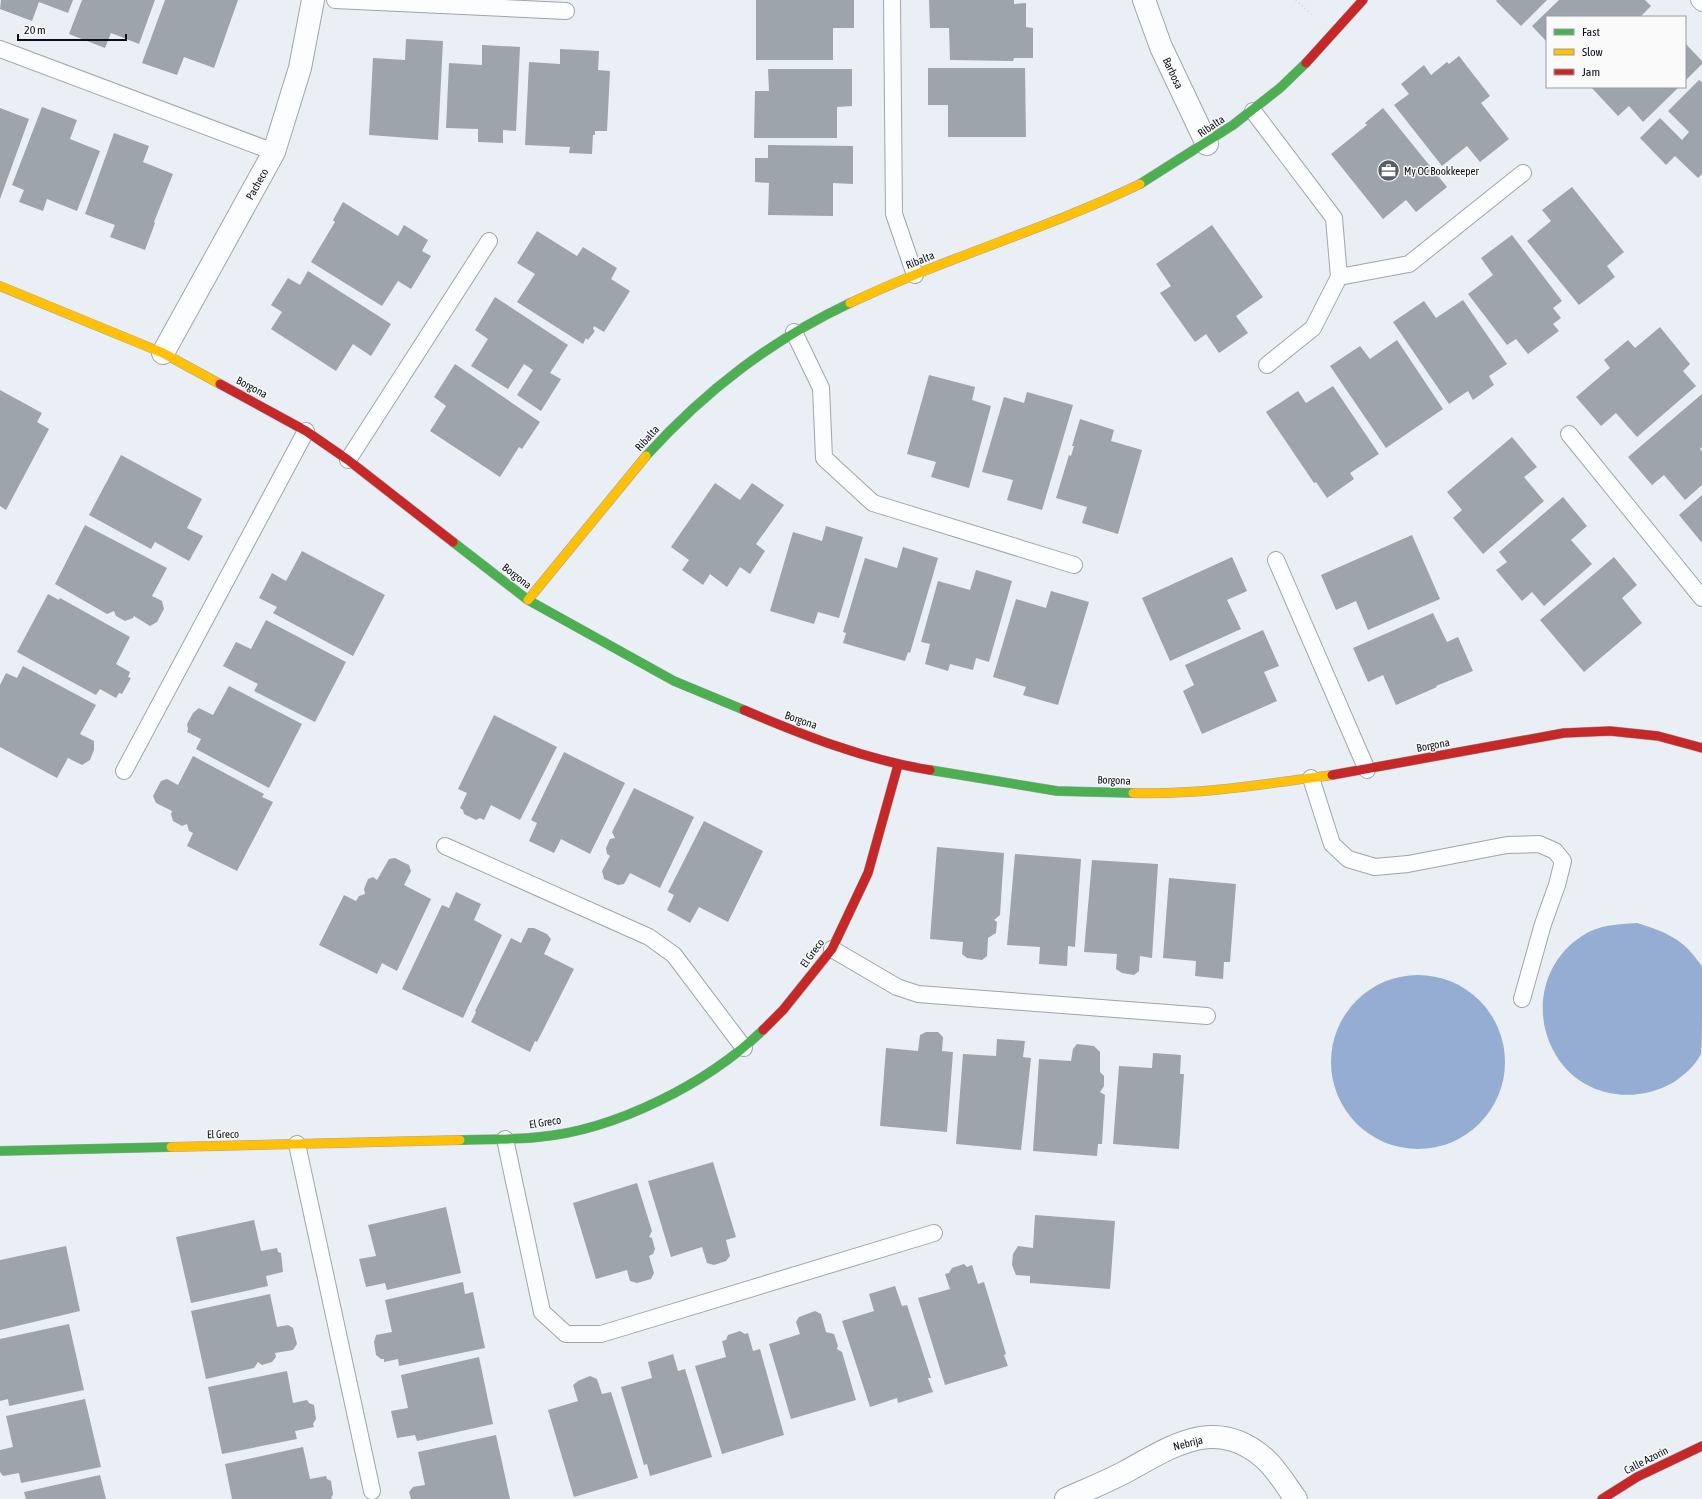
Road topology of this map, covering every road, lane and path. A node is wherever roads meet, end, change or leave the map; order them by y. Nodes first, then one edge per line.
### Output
1 (313, 0) edge
2 (335, 0) edge
3 (892, 0) edge
4 (1144, 0) edge
5 (1363, 0) edge
6 (1699, 0) edge
7 (1702, 3) edge
8 (566, 11) dead end
9 (0, 49) edge
10 (1253, 112) junction
11 (1207, 144) junction
12 (274, 152) junction
13 (1522, 173) dead end
14 (489, 241) dead end
15 (915, 275) junction
16 (1339, 277) junction
17 (0, 286) edge
18 (794, 332) junction
19 (164, 354) junction
20 (1267, 365) dead end
21 (306, 430) junction
22 (1569, 434) dead end
23 (348, 460) junction
24 (1276, 560) dead end
25 (1074, 565) dead end
26 (1702, 598) edge
27 (528, 600) junction
28 (1702, 748) edge
29 (898, 765) junction
30 (1367, 770) junction
31 (124, 771) dead end
32 (1312, 778) junction
33 (445, 846) dead end
34 (832, 949) junction
35 (1522, 999) dead end
36 (1207, 1016) dead end
37 (744, 1048) junction
38 (505, 1139) junction
39 (296, 1144) junction
40 (0, 1151) edge
41 (934, 1233) dead end
42 (1702, 1446) edge
43 (372, 1491) dead end
44 (1066, 1499) edge
45 (1296, 1499) edge
46 (1602, 1499) edge

1 - 12 street, Pacheco
2 - 8 lane
3 - 15 lane
4 - 11 street, Barbosa
5 - 10 street, Ribalta
6 - 7 lane
9 - 12 lane
10 - 11 street, Ribalta
10 - 16 lane
11 - 15 street, Ribalta
12 - 19 street, Pacheco
13 - 16 lane
14 - 23 lane
15 - 18 street, Ribalta
16 - 20 lane
17 - 19 street, Borgona
18 - 25 lane
18 - 27 street, Ribalta
19 - 21 street, Borgona
21 - 23 street, Borgona
21 - 31 lane
22 - 26 lane
23 - 27 street, Borgona
24 - 30 lane
27 - 29 street, Borgona
28 - 30 street, Borgona
29 - 32 street, Borgona
29 - 34 street, El Greco
30 - 32 street, Borgona
32 - 35 lane
33 - 37 lane
34 - 36 lane
34 - 37 street, El Greco
37 - 38 street, El Greco
38 - 39 street, El Greco
38 - 41 lane
39 - 40 street, El Greco
39 - 43 lane
42 - 46 street, Calle Azorin
44 - 45 street, Nebrija

